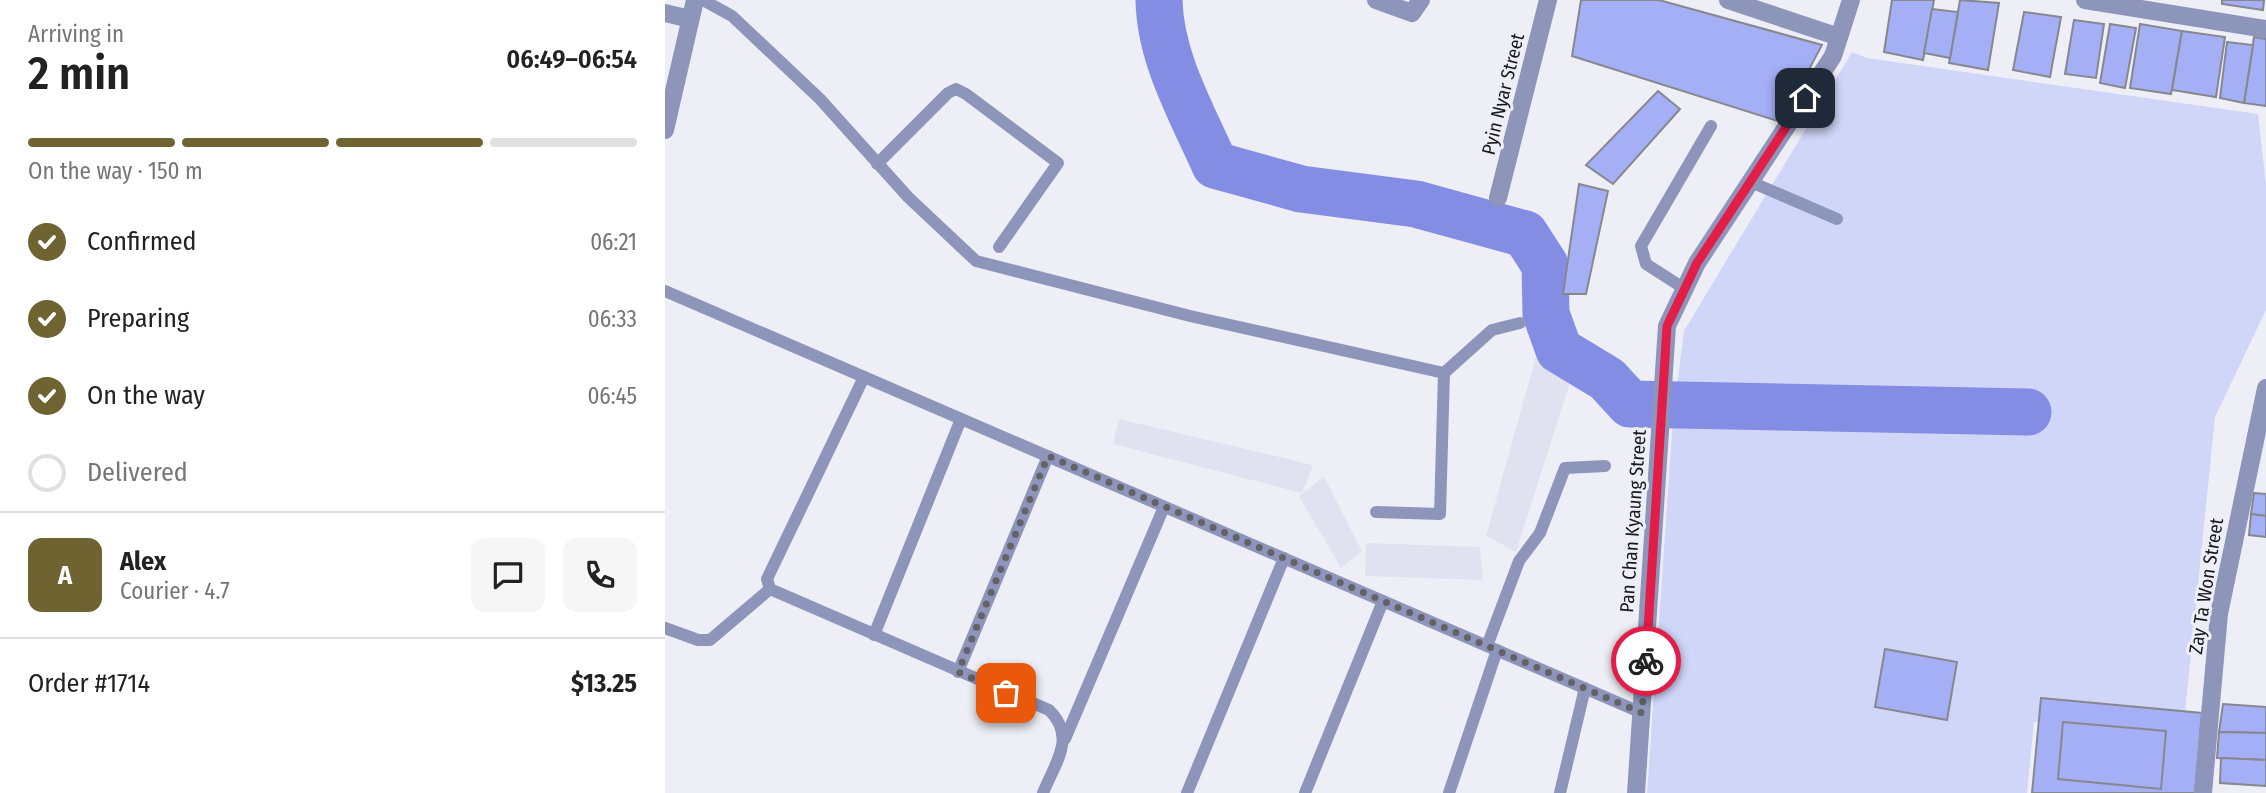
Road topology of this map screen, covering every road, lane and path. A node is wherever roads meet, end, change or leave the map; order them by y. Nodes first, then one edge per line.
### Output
1 (695, 0) edge
2 (703, 0) edge
3 (1376, 0) edge
4 (1421, 0) edge
5 (1548, 0) edge
6 (1728, 0) edge
7 (1851, 0) edge
8 (2085, 0) edge
9 (722, 4) edge
10 (665, 13) edge
11 (690, 19) junction
12 (2266, 29) edge
13 (1839, 37) junction
14 (1711, 126) dead end
15 (665, 130) edge
16 (877, 164) junction
17 (1751, 182) junction
18 (1498, 198) dead end
19 (1837, 219) dead end
20 (999, 247) dead end
21 (1685, 289) junction
22 (665, 292) edge
23 (1520, 323) dead end
24 (1444, 373) junction
25 (864, 377) junction
26 (2266, 388) edge
27 (961, 419) junction
28 (1048, 456) junction
29 (1605, 466) dead end
30 (1164, 507) junction
31 (1376, 512) dead end
32 (1284, 558) junction
33 (770, 589) junction
34 (1383, 601) junction
35 (665, 628) edge
36 (874, 635) junction
37 (1492, 648) junction
38 (958, 672) junction
39 (1585, 688) junction
40 (1642, 713) junction
41 (1065, 739) junction
42 (1043, 793) edge
43 (1187, 793) edge
44 (1305, 793) edge
45 (1449, 793) edge
46 (1560, 793) edge
47 (1636, 793) edge
48 (2203, 793) edge

1 - 11 street
2 - 9 lane
3 - 4 street
5 - 18 street, Pyin Nyar Street
6 - 13 street
7 - 13 street
8 - 12 street
9 - 16 lane
10 - 11 street
11 - 15 street
13 - 17 street
14 - 21 lane
16 - 20 lane
16 - 24 lane
17 - 19 lane
17 - 21 street
21 - 40 street, Pan Chan Kyaung Street
22 - 25 lane
23 - 24 lane
24 - 31 lane
25 - 27 lane
25 - 33 lane
26 - 48 street, Zay Ta Won Street
27 - 28 lane
27 - 36 lane
28 - 30 lane
28 - 38 lane
29 - 37 lane
30 - 32 lane
30 - 41 lane
32 - 34 lane
32 - 43 lane
33 - 35 lane
33 - 36 lane
34 - 37 lane
34 - 44 lane
36 - 38 lane
37 - 39 lane
37 - 45 lane
38 - 41 lane
39 - 40 lane
39 - 46 lane
40 - 47 street, Pan Chan Kyaung Street
41 - 42 lane

